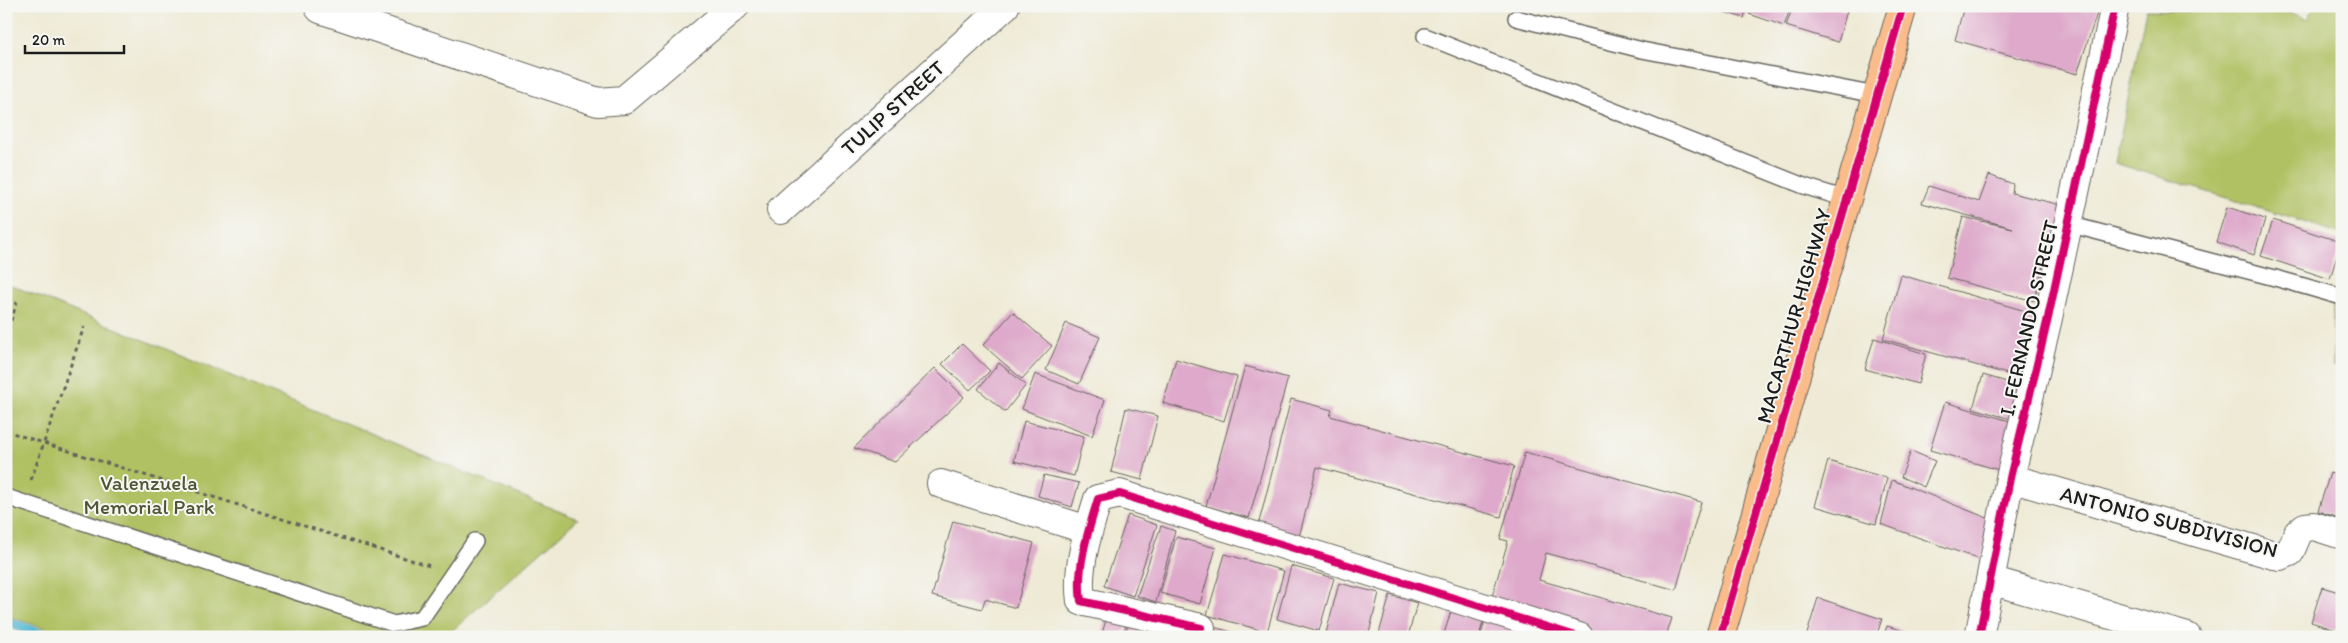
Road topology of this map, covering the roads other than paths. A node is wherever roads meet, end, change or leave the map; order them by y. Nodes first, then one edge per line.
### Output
1 (318, 6) edge
2 (735, 6) edge
3 (1005, 6) edge
4 (1903, 6) edge
5 (2115, 6) edge
6 (1516, 18) dead end
7 (1425, 36) dead end
8 (1876, 95) junction
9 (1846, 199) junction
10 (781, 210) dead end
11 (2068, 224) junction
12 (2342, 297) edge
13 (2010, 478) junction
14 (941, 484) dead end
15 (6, 497) edge
16 (1088, 530) junction
17 (2342, 535) edge
18 (475, 541) dead end
19 (1990, 580) junction
20 (1200, 628) dead end
21 (1579, 637) edge
22 (1720, 637) edge
23 (1979, 637) edge
24 (2187, 637) edge

1 - 2 street
3 - 10 street, TULIP STREET
4 - 8 highway, MACARTHUR HIGHWAY
5 - 11 street, I. FERNANDO STREET
6 - 8 lane
7 - 9 lane
8 - 9 highway, MACARTHUR HIGHWAY
9 - 22 highway, MACARTHUR HIGHWAY
11 - 12 lane
11 - 13 street, I. FERNANDO STREET
13 - 17 street, ANTONIO SUBDIVISION
13 - 19 street, I. FERNANDO STREET
14 - 16 street
15 - 18 lane
16 - 20 street
16 - 21 street
19 - 23 street, I. FERNANDO STREET
19 - 24 street

